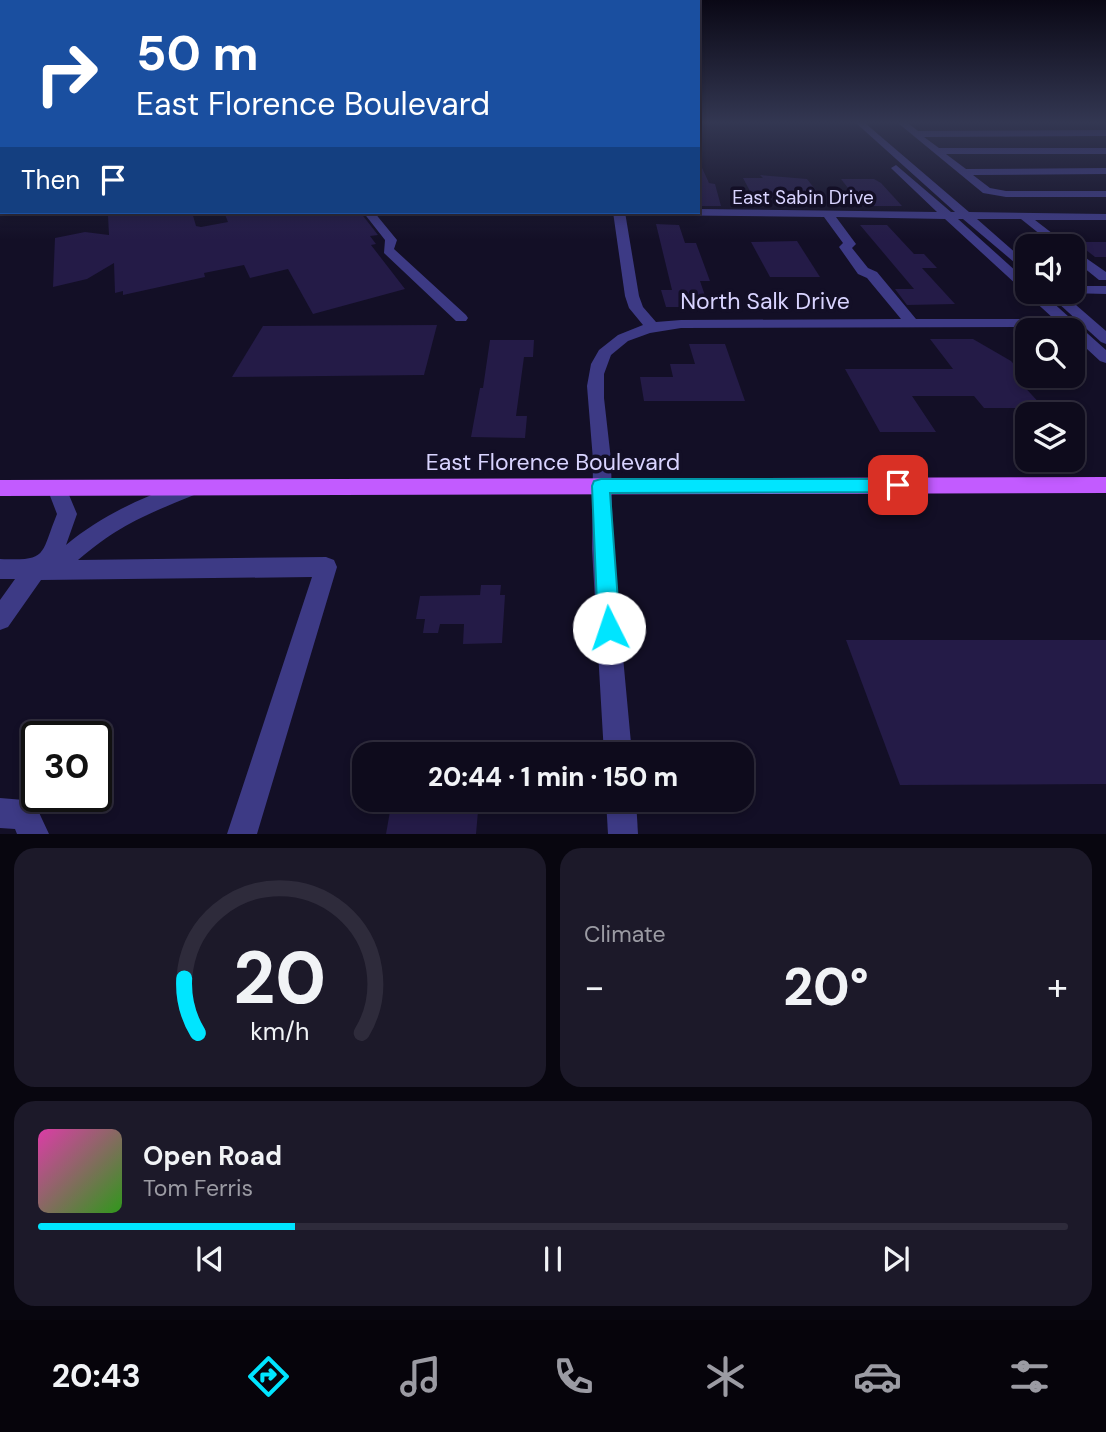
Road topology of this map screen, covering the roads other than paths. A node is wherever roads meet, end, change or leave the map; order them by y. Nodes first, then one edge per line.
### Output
1 (890, 162) edge
2 (905, 162) edge
3 (951, 162) edge
4 (1106, 171) edge
5 (963, 172) junction
6 (1106, 194) edge
7 (700, 213) edge
8 (358, 214) edge
9 (370, 214) edge
10 (619, 214) edge
11 (827, 214) junction
12 (945, 214) junction
13 (966, 214) junction
14 (1022, 215) junction
15 (1106, 217) edge
16 (1047, 234) edge
17 (388, 250) junction
18 (1015, 258) edge
19 (1085, 263) edge
20 (1015, 277) edge
21 (1106, 280) edge
22 (1085, 286) edge
23 (1046, 304) edge
24 (1067, 304) edge
25 (461, 318) dead end
26 (1061, 318) edge
27 (912, 323) junction
28 (1015, 323) edge
29 (652, 327) junction
30 (1085, 339) edge
31 (1106, 339) edge
32 (1106, 358) edge
33 (1106, 485) edge
34 (601, 486) junction
35 (0, 488) edge
36 (57, 488) junction
37 (187, 490) junction
38 (42, 565) junction
39 (1, 571) edge
40 (0, 620) edge
41 (617, 742) edge
42 (622, 812) edge
43 (0, 813) edge
44 (34, 834) edge
45 (242, 834) edge
46 (623, 834) edge

1 - 12 street
2 - 13 street
3 - 5 street
4 - 5 street
5 - 6 street
7 - 11 street, East Sabin Drive
8 - 17 street
9 - 17 street
10 - 29 street
11 - 12 street, East Sabin Drive
11 - 27 street
12 - 13 street, East Sabin Drive
12 - 20 street
13 - 14 street, East Sabin Drive
13 - 18 street
14 - 15 street, East Sabin Drive
14 - 16 street
17 - 25 street
19 - 21 street
21 - 22 street
23 - 26 street
24 - 31 street
27 - 28 street, North Salk Drive
27 - 29 street, North Salk Drive
29 - 34 street, North Salk Drive
30 - 32 street
33 - 34 main road, East Florence Boulevard
34 - 37 main road, East Florence Boulevard
34 - 41 street, North Salk Drive
35 - 36 main road, East Florence Boulevard
36 - 37 main road, East Florence Boulevard
36 - 38 street
37 - 38 street
38 - 39 street
38 - 40 street
38 - 45 street
42 - 46 street
43 - 44 street

